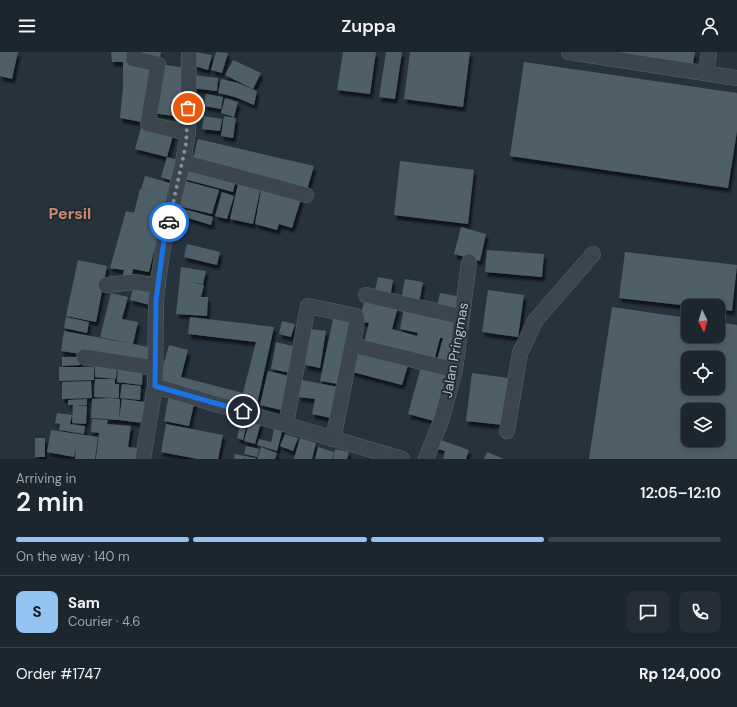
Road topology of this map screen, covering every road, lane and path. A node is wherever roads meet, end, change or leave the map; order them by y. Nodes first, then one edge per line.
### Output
1 (134, 52) edge
2 (189, 52) edge
3 (569, 52) edge
4 (709, 52) edge
5 (706, 73) junction
6 (737, 78) edge
7 (188, 133) junction
8 (183, 162) junction
9 (306, 195) dead end
10 (593, 254) dead end
11 (469, 262) dead end
12 (106, 285) dead end
13 (158, 286) junction
14 (366, 295) dead end
15 (462, 317) junction
16 (352, 344) junction
17 (84, 358) dead end
18 (156, 368) junction
19 (455, 370) junction
20 (155, 386) junction
21 (286, 424) junction
22 (507, 431) dead end
23 (333, 439) junction
24 (143, 459) edge
25 (402, 459) edge
26 (426, 459) edge

1 - 7 street
2 - 7 street
3 - 5 street
4 - 5 street
5 - 6 street
7 - 8 street
8 - 9 street
8 - 13 street
10 - 22 street
11 - 15 street, Jalan Pringmas
12 - 13 street
13 - 18 street
14 - 15 street
15 - 19 street, Jalan Pringmas
16 - 19 street
16 - 21 street
16 - 23 street
17 - 18 street
18 - 20 street
19 - 26 street, Jalan Pringmas
20 - 21 street
20 - 24 street
21 - 23 street
23 - 25 street

